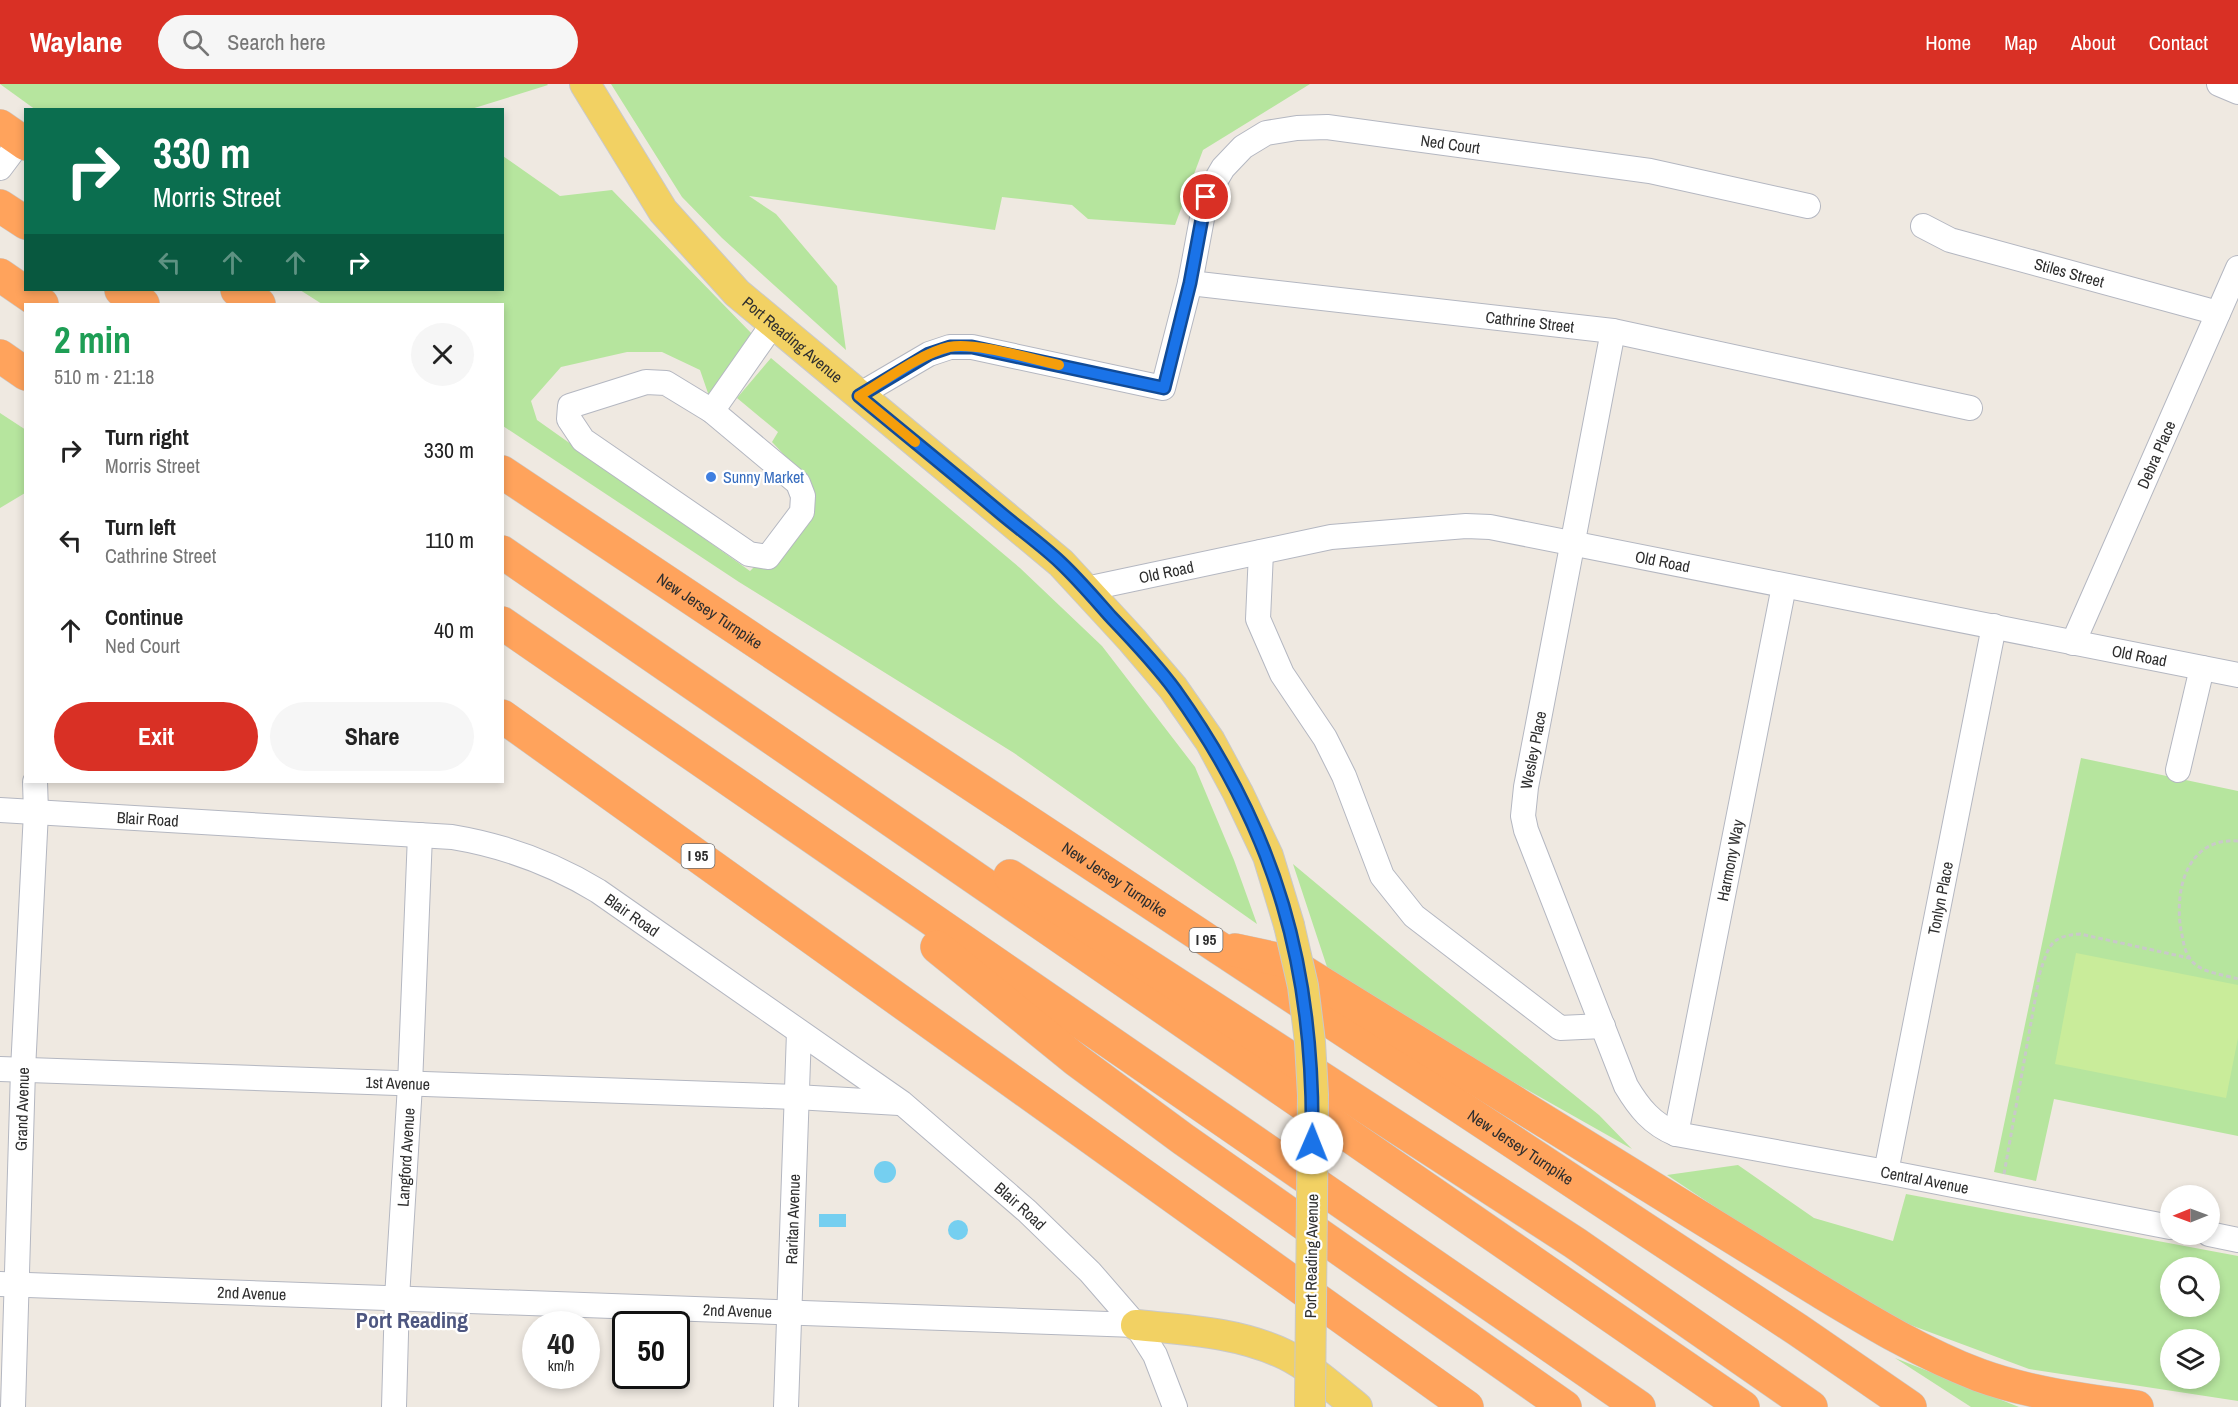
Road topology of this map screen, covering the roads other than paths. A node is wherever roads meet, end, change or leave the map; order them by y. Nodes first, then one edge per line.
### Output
1 (585, 84) edge
2 (2219, 84) edge
3 (2238, 92) edge
4 (15, 137) edge
5 (0, 168) edge
6 (0, 206) edge
7 (1808, 206) dead end
8 (24, 223) edge
9 (1923, 226) dead end
10 (2238, 268) edge
11 (0, 275) edge
12 (1190, 283) junction
13 (124, 291) edge
14 (239, 291) edge
15 (41, 303) edge
16 (142, 303) edge
17 (257, 303) edge
18 (2218, 313) junction
19 (773, 324) junction
20 (1613, 331) junction
21 (0, 356) edge
22 (24, 373) edge
23 (859, 396) junction
24 (1970, 408) dead end
25 (712, 411) junction
26 (504, 473) edge
27 (1572, 544) junction
28 (1261, 552) junction
29 (504, 553) edge
30 (1784, 586) junction
31 (1086, 589) junction
32 (595, 616) junction
33 (504, 624) edge
34 (1994, 626) junction
35 (2073, 643) junction
36 (2202, 668) junction
37 (2238, 675) edge
38 (504, 717) edge
39 (2178, 770) dead end
40 (35, 783) edge
41 (0, 810) edge
42 (36, 812) junction
43 (784, 818) junction
44 (420, 835) junction
45 (1213, 944) junction
46 (1603, 1026) junction
47 (799, 1032) junction
48 (11, 1070) edge
49 (410, 1085) junction
50 (796, 1097) junction
51 (902, 1103) junction
52 (1676, 1134) junction
53 (1886, 1172) junction
54 (1186, 1206) junction
55 (2160, 1225) edge
56 (2220, 1236) edge
57 (2238, 1240) edge
58 (8, 1285) edge
59 (397, 1298) junction
60 (790, 1313) junction
61 (1136, 1325) junction
62 (13, 1407) edge
63 (394, 1407) edge
64 (786, 1407) edge
65 (1175, 1407) edge
66 (1310, 1407) edge
67 (1357, 1407) edge
68 (1427, 1407) edge
69 (1467, 1407) edge
70 (1565, 1407) edge
71 (1639, 1407) edge
72 (1743, 1407) edge
73 (1811, 1407) edge
74 (1910, 1407) edge
75 (2137, 1407) edge

1 - 19 main road, Port Reading Avenue
2 - 3 street
4 - 5 street
6 - 8 highway
7 - 12 street, Ned Court
9 - 18 street, Stiles Street
10 - 18 street, Debra Place
11 - 15 highway
12 - 20 street, Cathrine Street
12 - 23 street
13 - 16 highway
14 - 17 highway
18 - 35 street, Debra Place
19 - 23 main road, Port Reading Avenue
19 - 25 street
20 - 24 street, Cathrine Street
20 - 27 street, Wesley Place
21 - 22 highway
23 - 31 main road, Port Reading Avenue
25 - 25 street
26 - 45 highway, New Jersey Turnpike / I 95
27 - 28 street, Old Road
27 - 30 street, Old Road
27 - 46 street, Wesley Place
28 - 31 street, Old Road
28 - 46 street
29 - 32 highway
30 - 34 street, Old Road
30 - 52 street, Harmony Way
31 - 66 main road, Port Reading Avenue, bridge
32 - 72 highway
32 - 73 highway
33 - 43 highway
34 - 35 street, Old Road
34 - 53 street, Tonlyn Place
35 - 36 street, Old Road
36 - 37 street, Old Road
36 - 39 street
38 - 54 highway, I 95
40 - 42 street, Grand Avenue
41 - 42 street, Blair Road
42 - 44 street, Blair Road
42 - 48 street, Grand Avenue
43 - 70 highway
43 - 71 highway
44 - 47 street, Blair Road
44 - 49 street, Langford Avenue
45 - 74 highway, New Jersey Turnpike / I 95
45 - 75 highway
46 - 52 street, Wesley Place
47 - 50 street, Raritan Avenue
47 - 51 street, Blair Road
48 - 49 street, 1st Avenue
48 - 58 street, Grand Avenue
49 - 50 street, 1st Avenue
49 - 59 street, Langford Avenue
50 - 51 street, 1st Avenue
50 - 60 street, Raritan Avenue
51 - 61 street, Blair Road
52 - 53 street, Central Avenue
53 - 55 street, Central Avenue
54 - 68 highway
54 - 69 highway, I 95
56 - 57 street
58 - 59 street, 2nd Avenue
58 - 62 street, Grand Avenue
59 - 60 street, 2nd Avenue
59 - 63 street, Langford Avenue
60 - 61 street, 2nd Avenue
60 - 64 street, Raritan Avenue
61 - 65 street
61 - 67 main road

